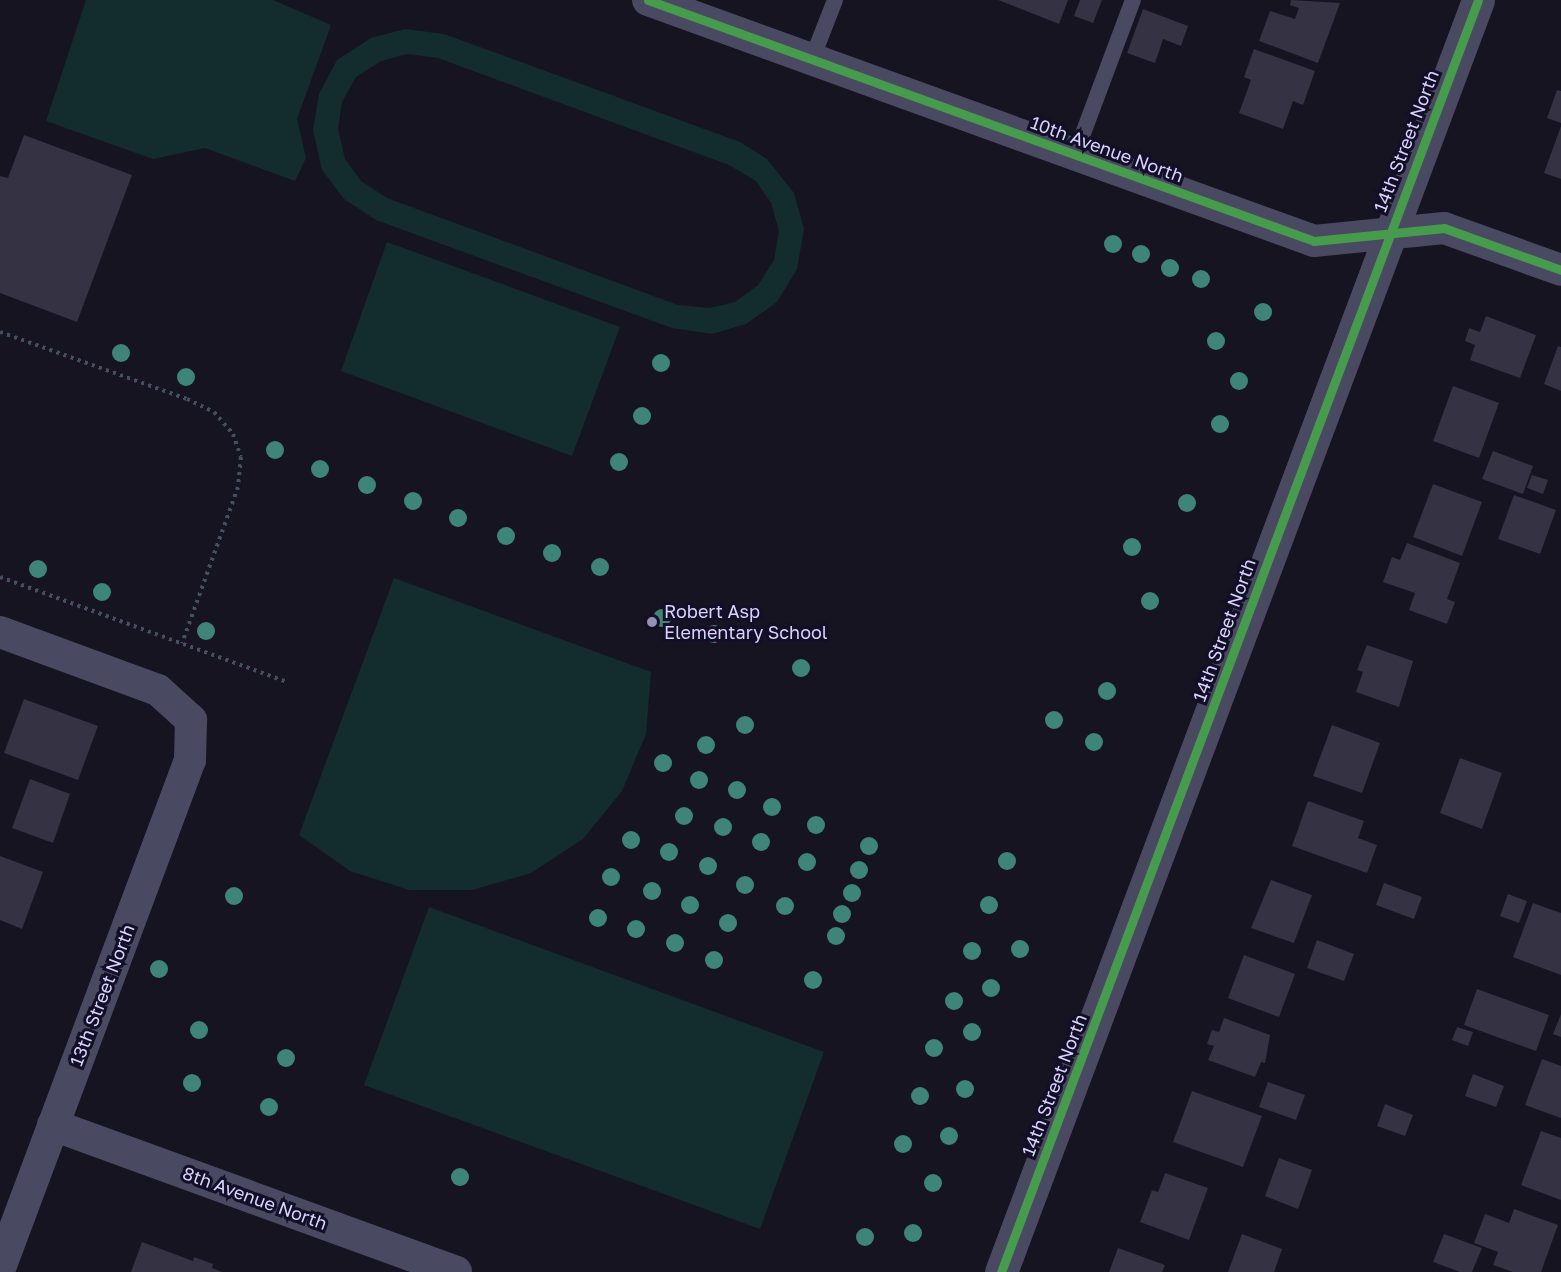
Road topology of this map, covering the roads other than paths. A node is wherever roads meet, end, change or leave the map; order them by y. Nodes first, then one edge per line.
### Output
1 (648, 0) edge
2 (835, 0) edge
3 (1133, 0) edge
4 (1478, 0) edge
5 (812, 59) junction
6 (1075, 155) junction
7 (1387, 236) junction
8 (1561, 270) edge
9 (0, 632) edge
10 (53, 1125) junction
11 (0, 1268) edge
12 (456, 1272) edge
13 (1001, 1272) edge

1 - 5 street, 10th Avenue North
2 - 5 lane
3 - 6 lane
4 - 7 street, 14th Street North
5 - 6 street, 10th Avenue North
6 - 7 street, 10th Avenue North
7 - 8 street, 10th Avenue North
7 - 13 street, 14th Street North
9 - 10 street, 13th Street North
10 - 11 street, 13th Street North
10 - 12 street, 8th Avenue North

